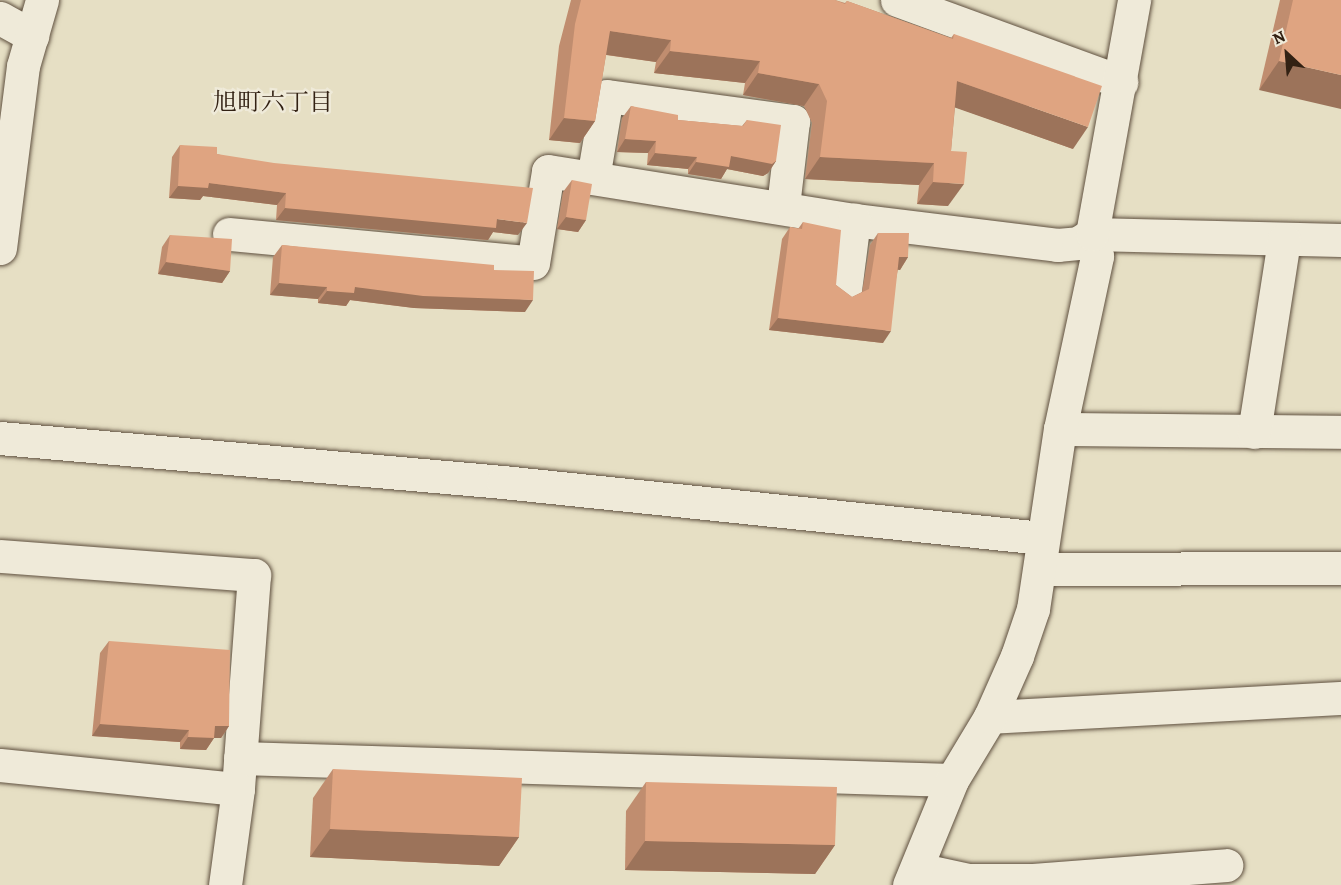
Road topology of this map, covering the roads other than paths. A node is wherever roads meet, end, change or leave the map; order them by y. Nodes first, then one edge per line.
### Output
1 (42, 0) edge
2 (897, 0) edge
3 (1134, 0) edge
4 (947, 8) edge
5 (0, 18) edge
6 (32, 36) junction
7 (1121, 82) junction
8 (593, 178) junction
9 (783, 206) junction
10 (854, 219) junction
11 (229, 234) dead end
12 (1092, 234) junction
13 (1284, 240) junction
14 (1341, 240) edge
15 (0, 248) edge
16 (845, 290) edge
17 (1060, 429) junction
18 (1254, 432) junction
19 (1341, 432) edge
20 (0, 438) edge
21 (1041, 554) junction
22 (0, 556) edge
23 (1341, 568) edge
24 (1341, 698) edge
25 (990, 717) junction
26 (0, 765) edge
27 (239, 773) junction
28 (952, 780) junction
29 (1227, 866) dead end
30 (913, 877) edge
31 (225, 885) edge

1 - 6 street
2 - 4 street
3 - 7 street
4 - 7 street
5 - 6 street
6 - 15 street
7 - 12 street
8 - 9 street
8 - 9 street
8 - 11 street
9 - 10 street
10 - 12 street
10 - 16 street
12 - 13 street
12 - 17 street
13 - 14 street
13 - 18 street
17 - 18 street
17 - 21 street
18 - 19 street
20 - 21 street
21 - 23 street
21 - 25 street
22 - 27 street
24 - 25 street
25 - 28 street
26 - 27 street
27 - 28 street
27 - 31 street
28 - 30 street
29 - 30 street

